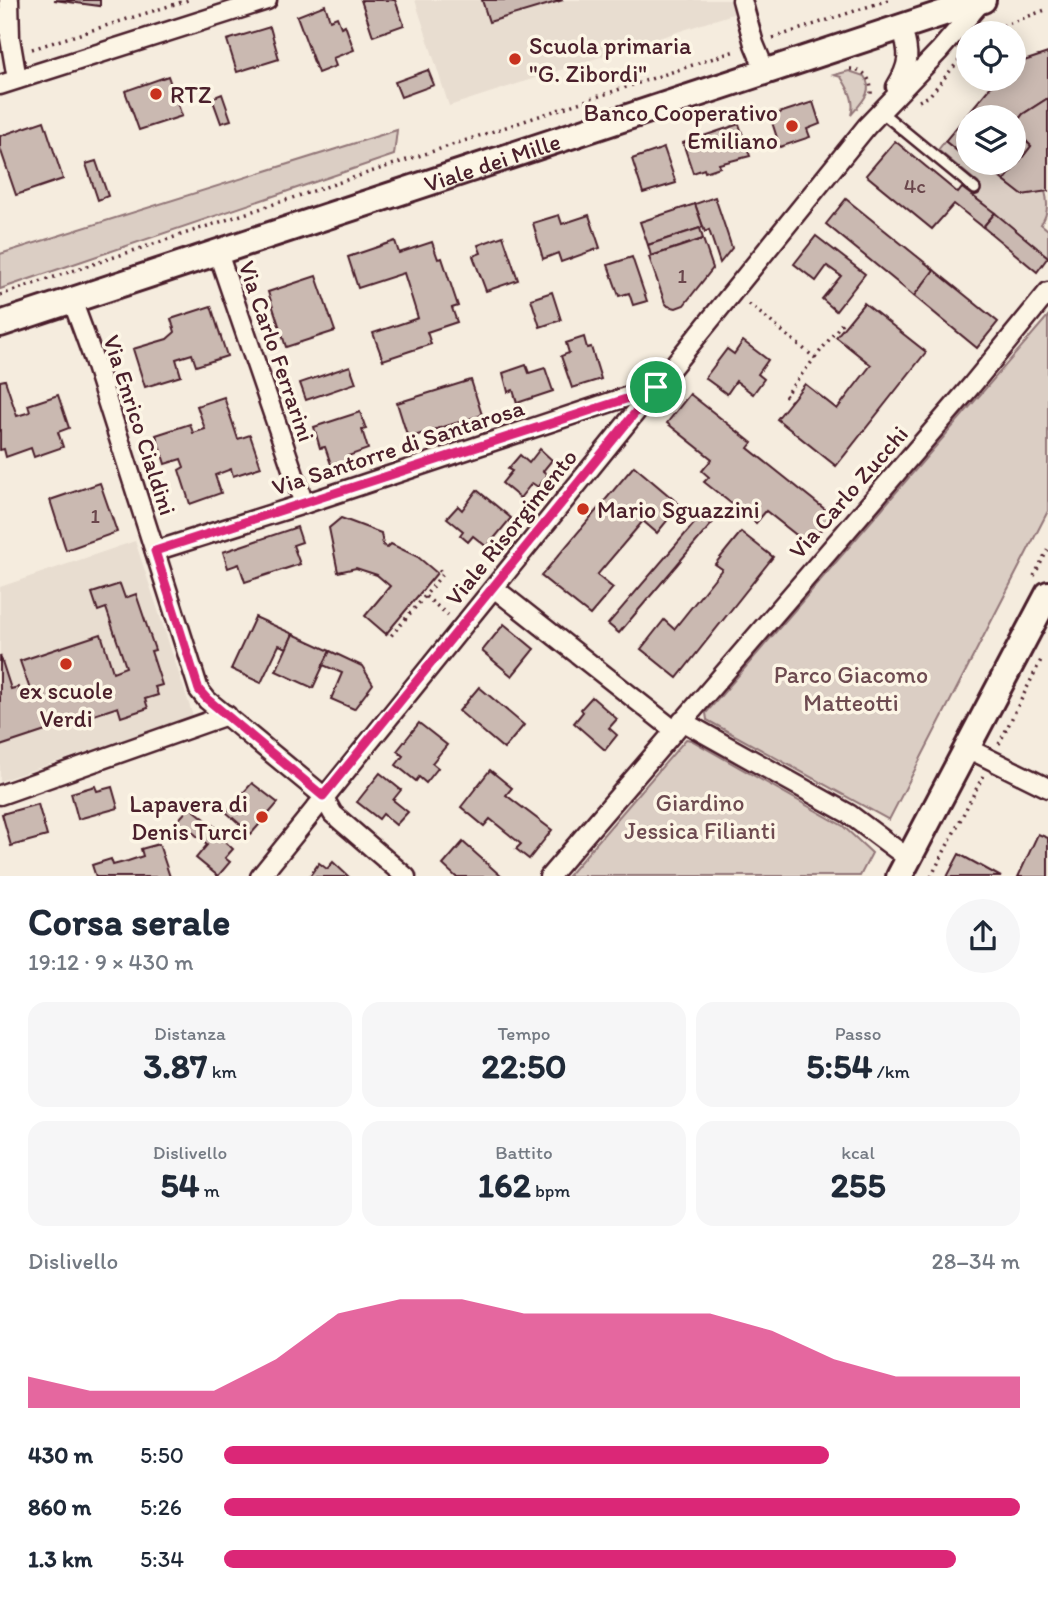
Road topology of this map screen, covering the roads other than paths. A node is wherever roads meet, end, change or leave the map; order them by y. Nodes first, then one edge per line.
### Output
1 (9, 0) edge
2 (267, 0) edge
3 (742, 0) edge
4 (982, 0) edge
5 (902, 28) junction
6 (766, 73) junction
7 (9, 82) edge
8 (880, 111) junction
9 (975, 189) dead end
10 (218, 253) junction
11 (1048, 292) edge
12 (72, 300) junction
13 (0, 324) edge
14 (656, 387) junction
15 (304, 504) junction
16 (155, 551) junction
17 (494, 588) junction
18 (1048, 594) edge
19 (227, 715) junction
20 (678, 726) junction
21 (967, 748) junction
22 (1048, 788) edge
23 (0, 795) edge
24 (323, 796) junction
25 (904, 868) edge
26 (261, 876) edge
27 (405, 876) edge
28 (550, 876) edge

1 - 7 street
2 - 7 street
3 - 6 street
4 - 5 main road, Viale dei Mille
4 - 8 street, Viale Risorgimento
5 - 6 main road, Viale dei Mille
5 - 8 street, Viale Risorgimento
6 - 10 main road, Viale dei Mille
8 - 9 lane
8 - 14 street, Viale Risorgimento
10 - 12 main road, Viale dei Mille
10 - 15 street, Via Carlo Ferrarini
11 - 20 street, Via Carlo Zucchi
12 - 13 main road, Viale dei Mille
12 - 16 street, Via Enrico Cialdini
14 - 15 street, Via Santorre di Santarosa
14 - 17 street, Viale Risorgimento
15 - 16 street, Via Santorre di Santarosa
16 - 19 street, Via Enrico Cialdini
17 - 20 street
17 - 24 street, Viale Risorgimento
18 - 21 main road
19 - 23 street
19 - 24 street, Via Enrico Cialdini
20 - 25 street
20 - 28 street, Via Carlo Zucchi
21 - 22 street
21 - 25 main road
24 - 26 street, Viale Risorgimento
24 - 27 street, Via Enrico Cialdini

